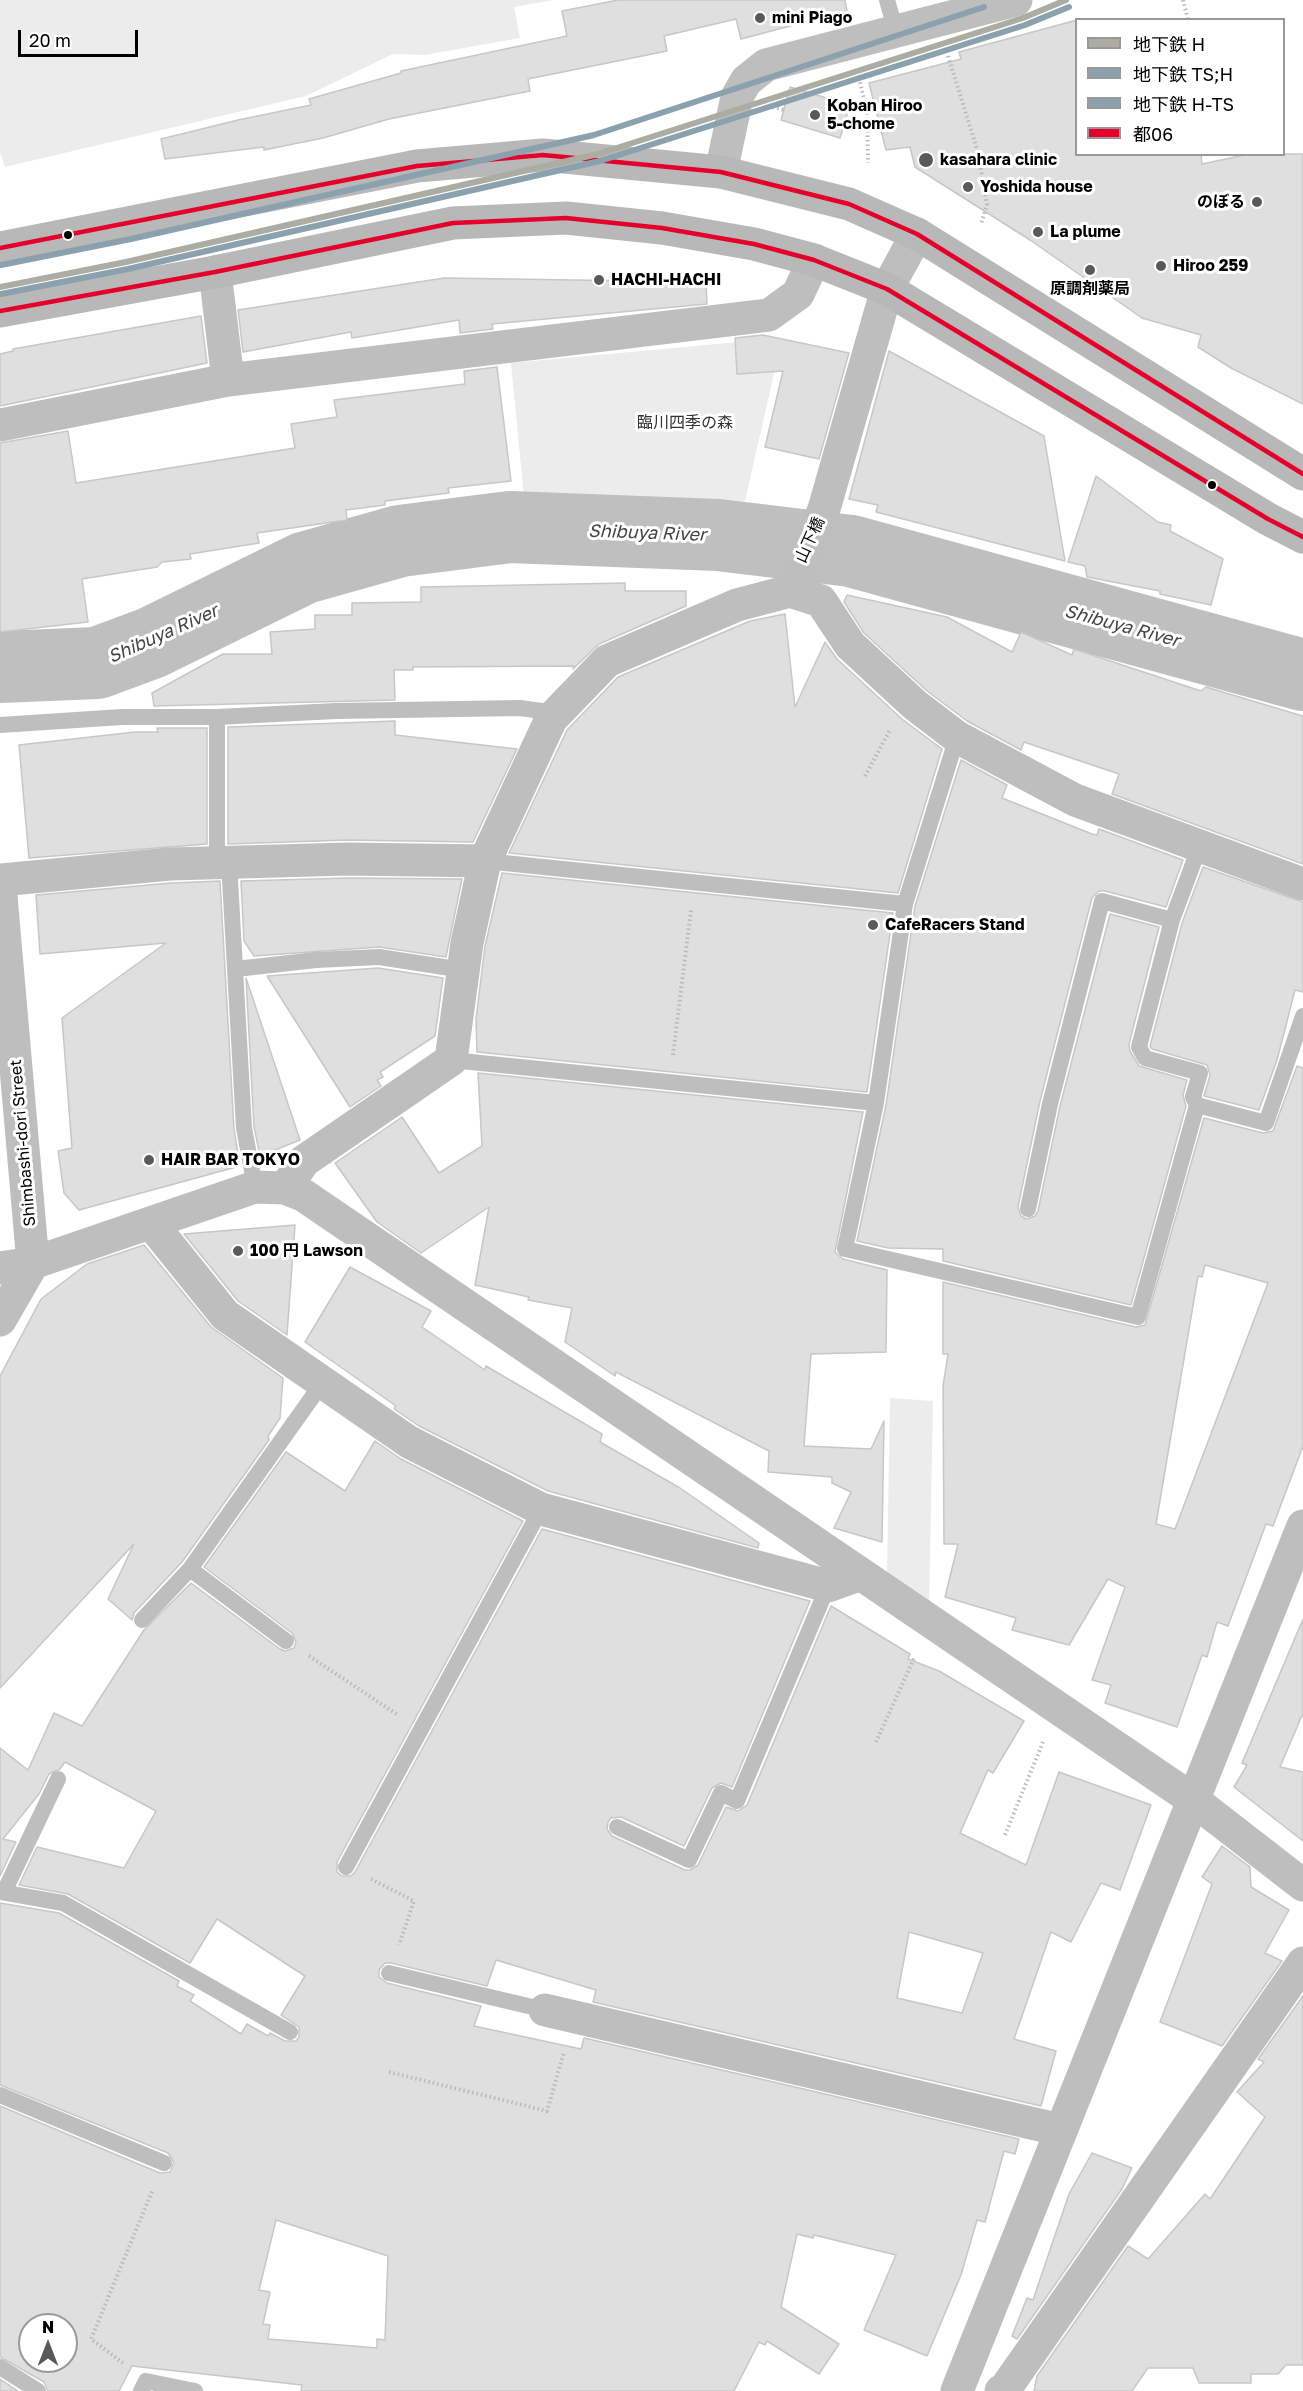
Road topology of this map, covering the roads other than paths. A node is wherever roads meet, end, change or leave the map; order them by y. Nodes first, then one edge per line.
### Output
1 (886, 0) edge
2 (1016, 0) edge
3 (896, 32) junction
4 (721, 172) junction
5 (917, 234) junction
6 (0, 248) edge
7 (814, 260) junction
8 (215, 272) junction
9 (887, 289) junction
10 (0, 311) edge
11 (228, 380) junction
12 (0, 425) edge
13 (1303, 474) edge
14 (1303, 537) edge
15 (793, 581) junction
16 (556, 712) junction
17 (218, 717) junction
18 (0, 725) edge
19 (957, 737) junction
20 (1199, 848) junction
21 (485, 861) junction
22 (223, 862) junction
23 (0, 880) edge
24 (1303, 884) edge
25 (0, 885) edge
26 (904, 904) junction
27 (1172, 920) junction
28 (236, 969) junction
29 (463, 970) junction
30 (1303, 1016) edge
31 (451, 1060) junction
32 (876, 1103) junction
33 (1197, 1105) junction
34 (270, 1188) junction
35 (1028, 1209) dead end
36 (151, 1223) junction
37 (33, 1263) junction
38 (0, 1268) edge
39 (0, 1320) edge
40 (323, 1382) junction
41 (541, 1509) junction
42 (1303, 1526) edge
43 (190, 1569) junction
44 (860, 1575) junction
45 (828, 1586) junction
46 (142, 1620) dead end
47 (286, 1641) road end
48 (58, 1779) dead end
49 (1192, 1799) junction
50 (617, 1827) dead end
51 (346, 1867) road end
52 (1303, 1885) edge
53 (2, 1892) edge
54 (1303, 1963) edge
55 (389, 1973) road end
56 (560, 2013) joint
57 (290, 2032) dead end
58 (0, 2095) edge
59 (1060, 2130) junction
60 (164, 2163) road end
61 (0, 2367) edge
62 (143, 2386) edge
63 (38, 2391) edge
64 (195, 2391) edge
65 (957, 2391) edge
66 (1001, 2391) edge

1 - 3 lane
2 - 3 street
3 - 4 street
4 - 5 main road
4 - 6 main road
5 - 9 street, 山下橋
5 - 13 main road
7 - 8 main road
7 - 9 main road
7 - 11 street
8 - 10 main road
8 - 11 street
9 - 14 main road
9 - 15 street, 山下橋
11 - 12 street
15 - 16 street
15 - 19 street
16 - 17 lane
16 - 21 street
17 - 18 lane
17 - 22 lane
19 - 20 street
19 - 26 lane
20 - 24 street
20 - 27 lane
21 - 22 street
21 - 26 lane
21 - 29 street
22 - 23 street
22 - 28 lane
25 - 37 street, Shimbashi-dori Street
26 - 32 lane
27 - 33 lane
27 - 35 lane
28 - 29 lane
28 - 34 lane
29 - 31 street
30 - 33 lane
31 - 32 lane
31 - 34 street
32 - 33 lane
34 - 36 street
34 - 44 street
36 - 37 street
36 - 40 street
37 - 38 street
37 - 39 street
40 - 41 street
40 - 43 lane
41 - 45 street
41 - 51 lane
42 - 49 street
43 - 46 lane
43 - 47 lane
44 - 45 street
44 - 49 street
45 - 50 lane
48 - 53 lane
49 - 52 street
49 - 59 street
53 - 57 lane
54 - 66 street
55 - 56 lane
56 - 59 street
58 - 60 lane
59 - 65 street
61 - 63 lane
62 - 64 lane

